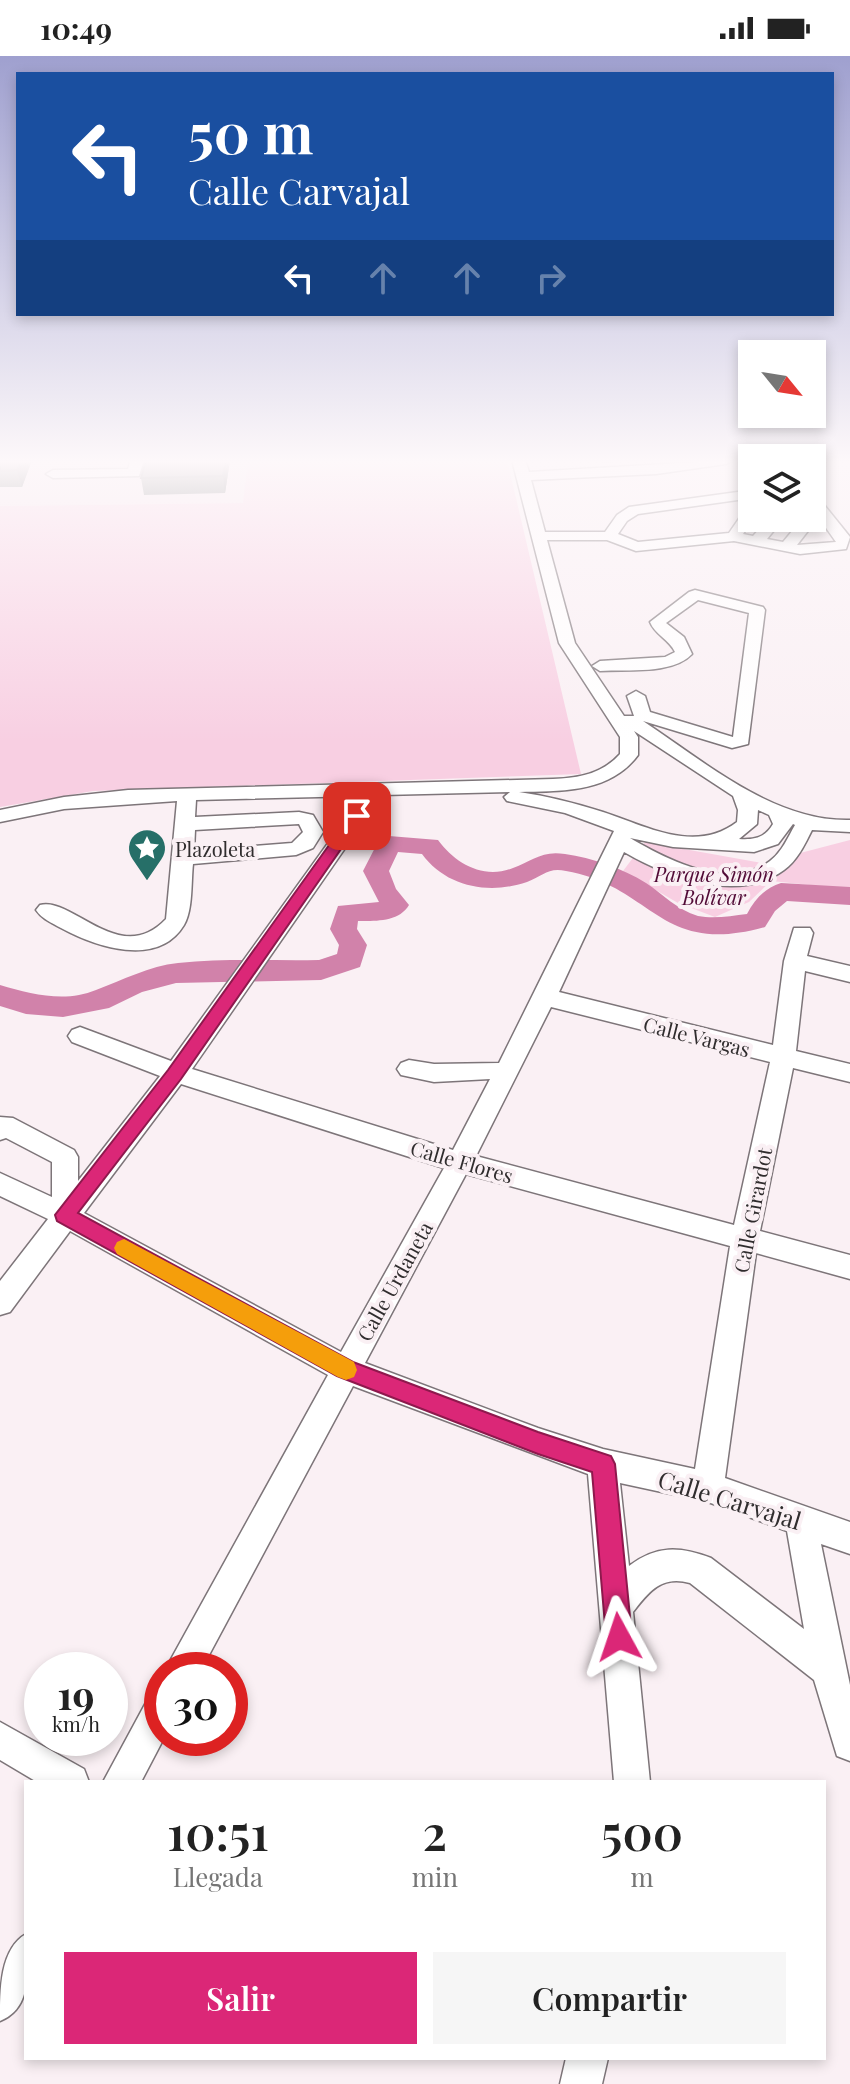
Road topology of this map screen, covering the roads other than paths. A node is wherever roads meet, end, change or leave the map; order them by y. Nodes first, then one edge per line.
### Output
1 (546, 555) edge
2 (577, 660) junction
3 (600, 666) junction
4 (635, 676) dead end
5 (636, 696) dead end
6 (613, 709) junction
7 (679, 755) junction
8 (623, 764) junction
9 (604, 777) junction
10 (456, 789) junction
11 (375, 791) junction
12 (741, 793) junction
13 (186, 809) junction
14 (777, 812) junction
15 (0, 816) edge
16 (806, 823) junction
17 (0, 825) edge
18 (850, 826) edge
19 (618, 834) junction
20 (714, 842) junction
21 (747, 847) junction
22 (183, 858) junction
23 (758, 874) junction
24 (47, 910) dead end
25 (802, 933) dead end
26 (795, 961) junction
27 (850, 974) edge
28 (545, 997) junction
29 (80, 1036) dead end
30 (783, 1057) junction
31 (409, 1069) dead end
32 (506, 1073) junction
33 (850, 1073) edge
34 (175, 1074) junction
35 (0, 1130) edge
36 (460, 1162) junction
37 (0, 1184) edge
38 (65, 1215) junction
39 (745, 1238) junction
40 (850, 1267) edge
41 (0, 1303) edge
42 (345, 1369) junction
43 (603, 1464) junction
44 (708, 1487) junction
45 (801, 1522) junction
46 (850, 1538) edge
47 (616, 1608) junction
48 (192, 1652) edge
49 (828, 1669) junction
50 (0, 1740) edge
51 (144, 1740) edge
52 (850, 1743) edge
53 (68, 1780) edge
54 (122, 1780) edge
55 (632, 1780) edge
56 (24, 1958) edge
57 (0, 2001) edge
58 (587, 2060) edge
59 (581, 2084) edge

1 - 2 street
2 - 3 street
2 - 6 street
3 - 4 street
3 - 5 street
6 - 7 street
6 - 8 street
7 - 8 street
7 - 12 street
8 - 9 street
9 - 10 street
9 - 19 street
10 - 11 street
10 - 19 street
11 - 13 street
11 - 34 street
12 - 14 street
12 - 20 street
13 - 15 street
13 - 17 street
13 - 22 street
13 - 22 street
14 - 16 street
14 - 21 street
16 - 18 street
16 - 23 street
19 - 20 street
19 - 23 street
19 - 28 street, Calle Urdaneta
20 - 21 street
21 - 23 street
22 - 24 street
25 - 26 street, Calle Girardot
26 - 27 street
26 - 30 street, Calle Girardot
28 - 30 street, Calle Vargas
28 - 32 street, Calle Urdaneta
29 - 34 street, Calle Flores
30 - 33 street, Calle Vargas
30 - 39 street, Calle Girardot
31 - 32 street
32 - 36 street, Calle Urdaneta
34 - 36 street, Calle Flores
34 - 38 street
35 - 38 street
36 - 39 street, Calle Flores
36 - 42 street, Calle Urdaneta
37 - 38 street, Calle Carvajal
38 - 41 street
38 - 42 street, Calle Carvajal
39 - 40 street, Calle Flores
39 - 44 street, Calle Girardot
42 - 43 street, Calle Carvajal
42 - 48 street, Calle Urdaneta
43 - 44 street, Calle Carvajal
43 - 47 street
44 - 45 street, Calle Carvajal
45 - 46 street, Calle Carvajal
45 - 49 street
47 - 49 street
47 - 55 street
49 - 52 street
50 - 53 street
51 - 54 street
56 - 57 street
58 - 59 street

